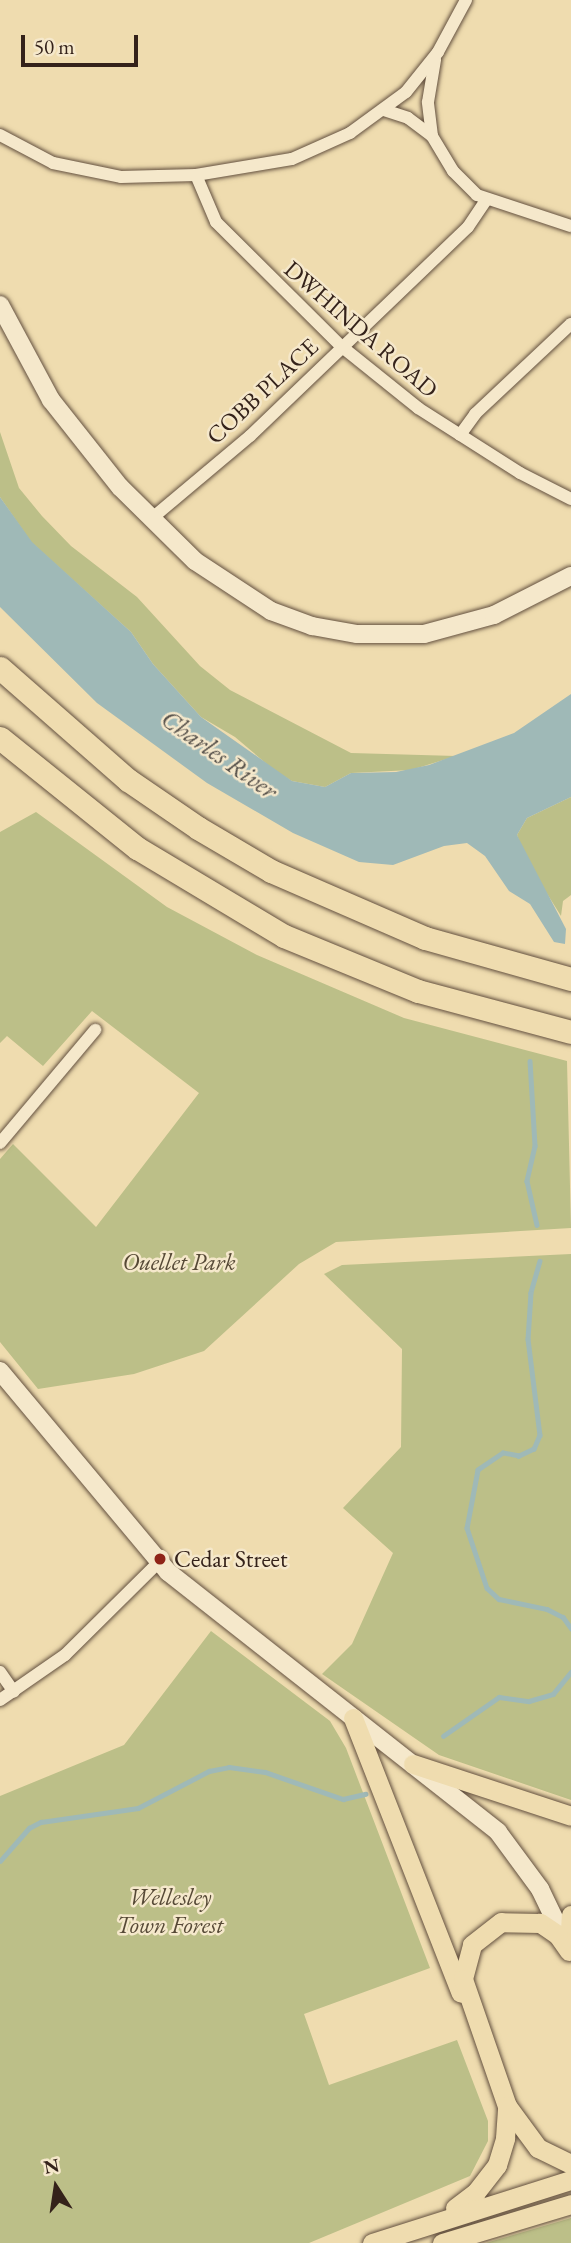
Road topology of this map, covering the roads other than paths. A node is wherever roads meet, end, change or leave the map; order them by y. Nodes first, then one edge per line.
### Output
1 (466, 0) edge
2 (438, 52) junction
3 (384, 110) junction
4 (0, 135) edge
5 (432, 136) junction
6 (196, 175) junction
7 (486, 200) junction
8 (571, 226) edge
9 (0, 305) edge
10 (571, 324) edge
11 (341, 346) junction
12 (460, 435) junction
13 (571, 499) edge
14 (151, 519) junction
15 (571, 576) edge
16 (0, 668) edge
17 (0, 738) edge
18 (571, 979) edge
19 (95, 1030) dead end
20 (571, 1032) edge
21 (0, 1143) edge
22 (0, 1371) edge
23 (158, 1563) junction
24 (0, 1672) edge
25 (14, 1692) junction
26 (0, 1700) edge
27 (353, 1718) junction
28 (413, 1764) junction
29 (571, 1816) edge
30 (571, 1915) edge
31 (570, 1954) edge
32 (468, 2003) junction
33 (507, 2106) junction
34 (571, 2164) edge
35 (571, 2180) edge
36 (571, 2204) edge
37 (441, 2218) junction
38 (372, 2243) edge
39 (442, 2243) edge

1 - 2 street
2 - 3 street
2 - 5 street
3 - 5 street
3 - 6 street
4 - 6 street
5 - 7 street
6 - 11 street, DWHINDA ROAD
7 - 8 street
7 - 11 street, COBB PLACE
9 - 14 main road
10 - 12 street
11 - 12 street, DWHINDA ROAD
11 - 14 street, COBB PLACE
12 - 13 street, DWHINDA ROAD
14 - 15 main road
16 - 18 highway
17 - 20 highway
19 - 21 street
22 - 23 main road
23 - 25 street
23 - 27 main road
24 - 25 street
25 - 26 street
27 - 28 main road
27 - 32 highway
28 - 29 highway
28 - 31 main road
30 - 31 highway
31 - 32 highway
32 - 33 highway
33 - 34 highway
33 - 37 highway
35 - 37 highway
36 - 39 highway
37 - 38 highway

